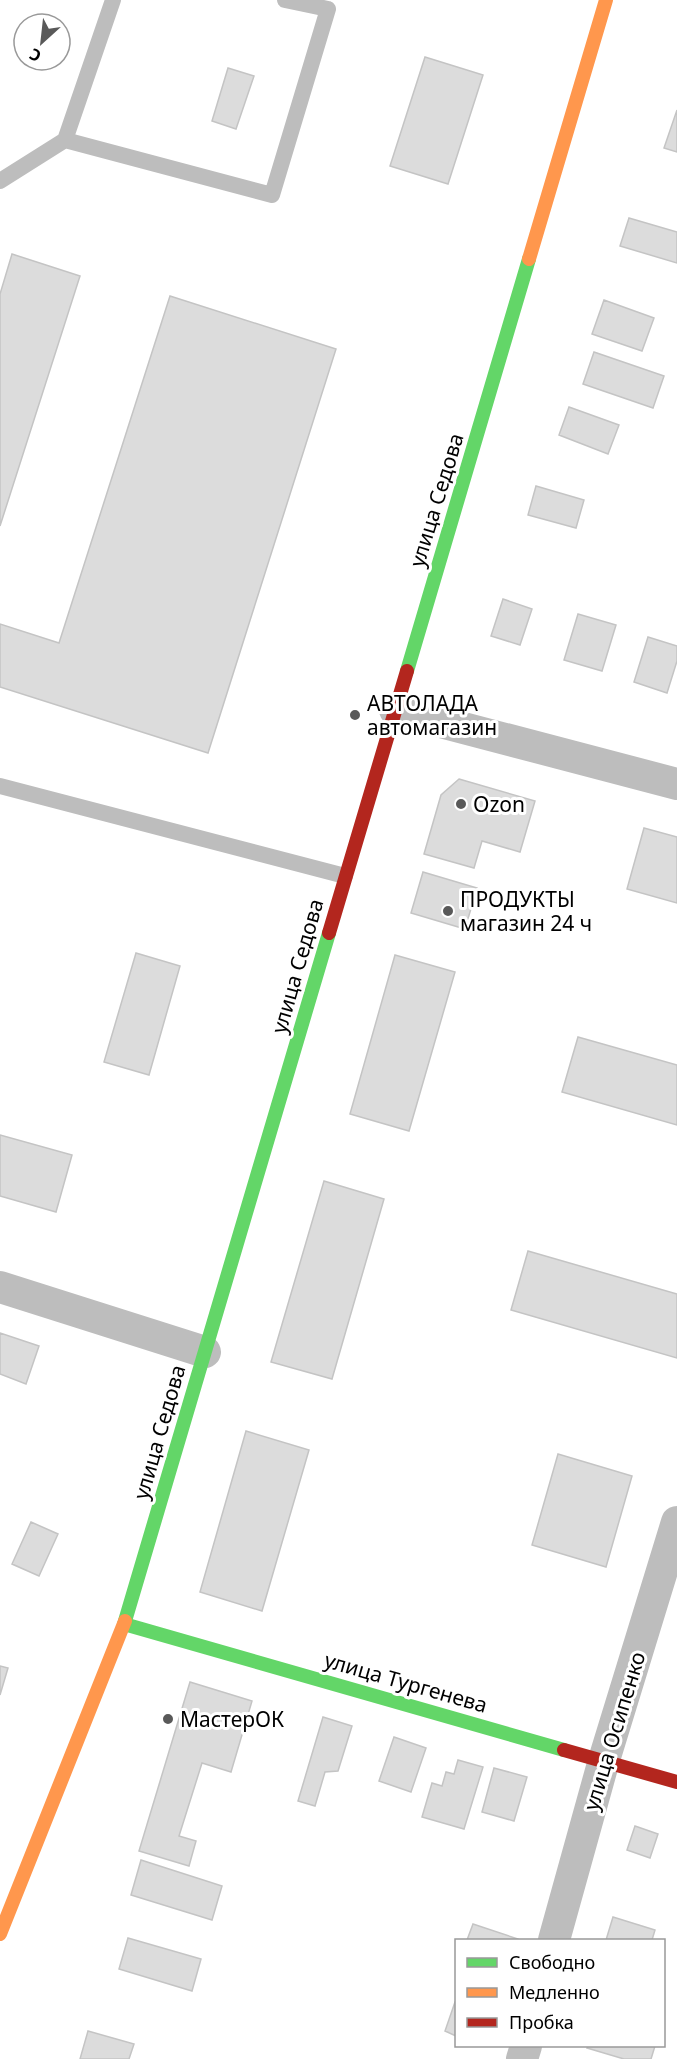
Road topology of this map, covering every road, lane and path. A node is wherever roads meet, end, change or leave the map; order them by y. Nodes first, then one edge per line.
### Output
1 (113, 0) edge
2 (285, 0) edge
3 (606, 0) edge
4 (65, 140) junction
5 (0, 181) edge
6 (395, 710) junction
7 (677, 784) edge
8 (0, 786) edge
9 (345, 876) junction
10 (0, 1287) edge
11 (205, 1352) junction
12 (677, 1522) edge
13 (124, 1624) junction
14 (604, 1760) junction
15 (677, 1782) edge
16 (0, 1934) edge
17 (555, 1939) edge

1 - 4 lane
2 - 4 lane
3 - 6 main road, улица Седова
4 - 5 lane
6 - 7 street
6 - 9 main road, улица Седова
8 - 9 lane
9 - 11 main road, улица Седова
10 - 11 street
11 - 13 main road, улица Седова
12 - 14 street, улица Осипенко
13 - 14 main road, улица Тургенева
13 - 16 main road, улица Седова
14 - 15 main road, улица Тургенева
14 - 17 street, улица Осипенко

